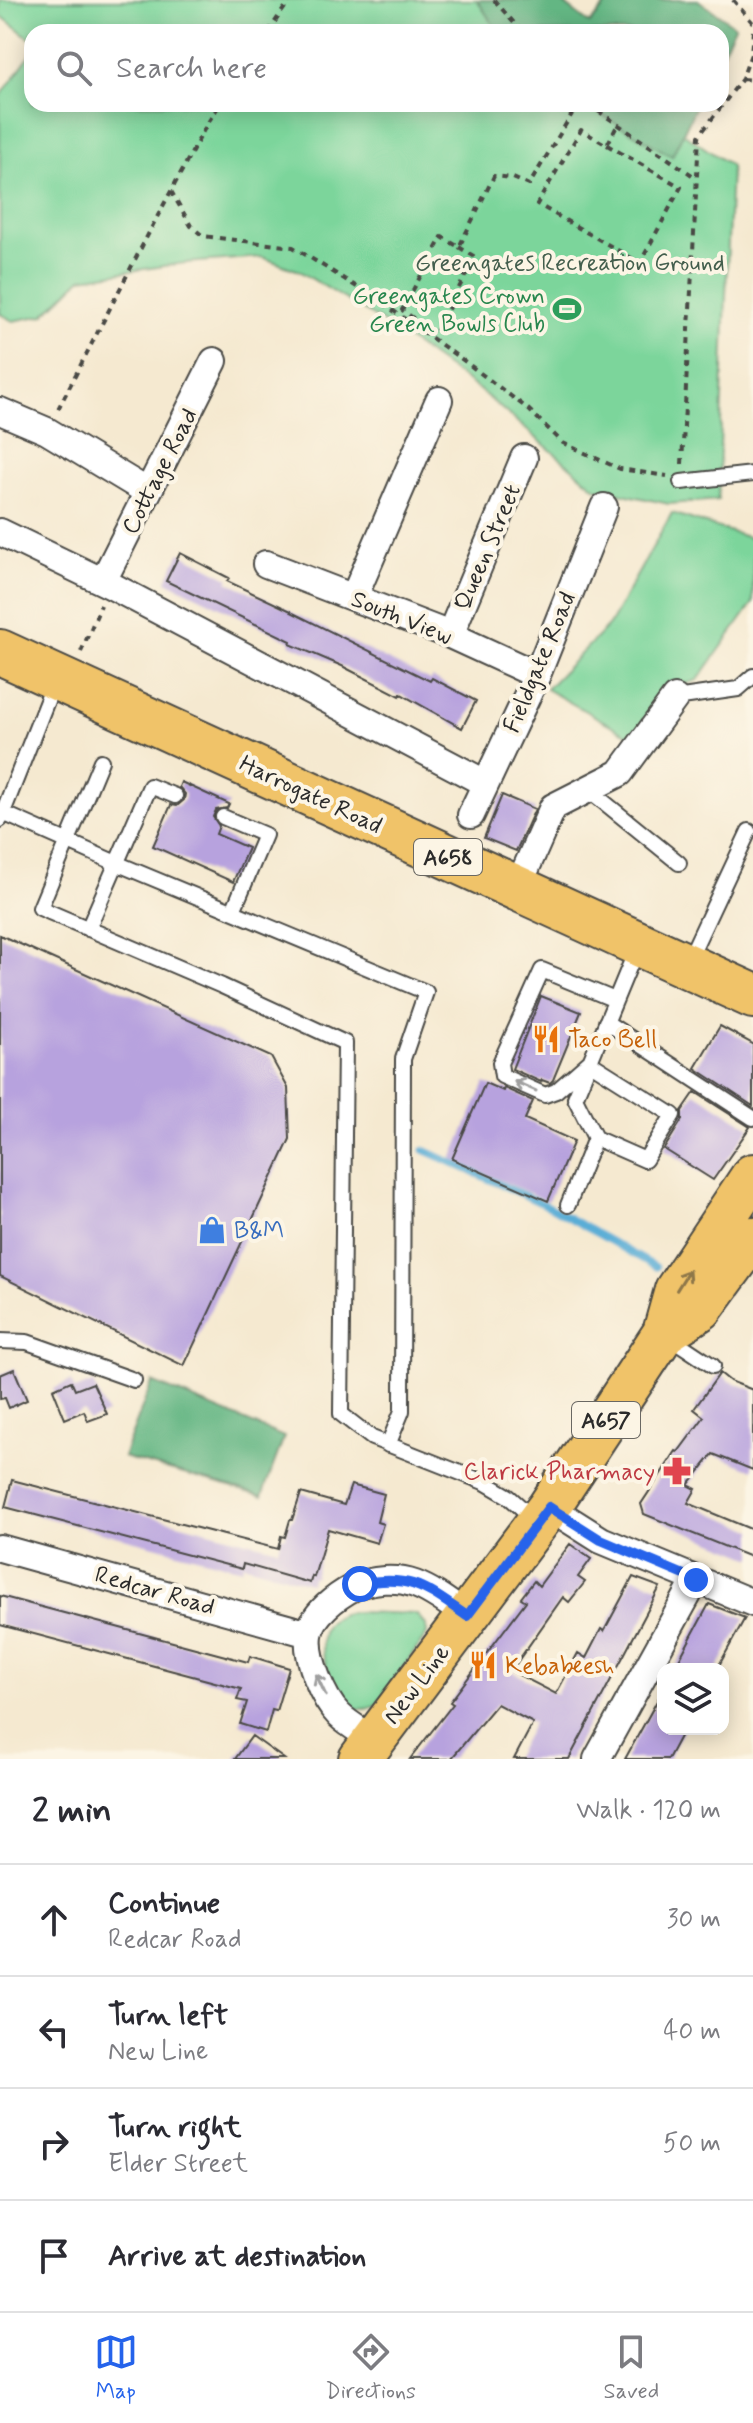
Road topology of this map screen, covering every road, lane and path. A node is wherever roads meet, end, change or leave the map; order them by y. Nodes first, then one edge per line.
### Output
1 (290, 0) edge
2 (494, 0) edge
3 (733, 0) edge
4 (753, 23) edge
5 (274, 24) edge
6 (515, 24) edge
7 (753, 31) edge
8 (742, 79) junction
9 (753, 80) edge
10 (729, 96) edge
11 (215, 112) edge
12 (573, 112) edge
13 (600, 112) edge
14 (717, 112) edge
15 (618, 124) junction
16 (607, 145) junction
17 (697, 178) junction
18 (171, 191) junction
19 (459, 247) junction
20 (214, 361) dead end
21 (439, 400) dead end
22 (0, 411) edge
23 (47, 431) junction
24 (524, 458) dead end
25 (753, 474) edge
26 (681, 482) junction
27 (148, 492) junction
28 (604, 507) dead end
29 (0, 532) edge
30 (266, 564) dead end
31 (106, 583) junction
32 (354, 597) junction
33 (450, 635) junction
34 (0, 652) edge
35 (537, 675) junction
36 (753, 676) edge
37 (61, 681) junction
38 (675, 698) joint
39 (101, 761) dead end
40 (485, 783) junction
41 (589, 790) junction
42 (175, 796) dead end
43 (471, 815) dead end
44 (2, 817) edge
45 (223, 817) dead end
46 (749, 831) dead end
47 (66, 840) junction
48 (116, 863) junction
49 (679, 863) dead end
50 (517, 889) junction
51 (233, 911) junction
52 (88, 929) junction
53 (639, 944) junction
54 (686, 965) junction
55 (753, 996) edge
56 (615, 1000) junction
57 (606, 1022) junction
58 (589, 1062) junction
59 (753, 1118) edge
60 (595, 1138) junction
61 (753, 1175) edge
62 (568, 1205) dead end
63 (741, 1244) edge
64 (664, 1333) junction
65 (0, 1341) edge
66 (713, 1366) dead end
67 (134, 1380) dead end
68 (388, 1445) junction
69 (543, 1514) junction
70 (0, 1548) edge
71 (696, 1580) junction
72 (753, 1603) edge
73 (467, 1616) junction
74 (309, 1634) junction
75 (367, 1750) edge
76 (597, 1759) edge

1 - 5 path
2 - 6 path
3 - 4 path
7 - 8 path
8 - 9 path
8 - 10 path
11 - 18 path
12 - 19 path
13 - 15 path
14 - 17 path
15 - 16 path
15 - 17 path
16 - 16 path
17 - 26 path
18 - 23 path
18 - 26 path
19 - 19 path
20 - 27 street, Cottage Road
21 - 32 street
22 - 23 street
23 - 27 street
24 - 33 street, Queen Street
25 - 26 lane
27 - 31 street, Cottage Road
28 - 35 street, Fieldgate Road
29 - 31 street
30 - 32 street, South View
31 - 37 path
31 - 40 street
32 - 33 street, South View
33 - 35 street, South View
34 - 37 highway, Harrogate Road / A658
35 - 40 street, Fieldgate Road
36 - 38 lane
37 - 44 lane
37 - 50 highway, Harrogate Road / A658
38 - 41 street
39 - 47 lane
40 - 43 street, Fieldgate Road
41 - 49 lane
41 - 50 street
42 - 48 lane
44 - 47 lane
45 - 51 lane
46 - 54 lane
47 - 48 lane
47 - 52 lane
48 - 51 lane
48 - 52 lane
50 - 53 highway, Harrogate Road / A658
51 - 68 lane
52 - 68 lane
53 - 54 highway, Harrogate Road / A658
53 - 56 lane
54 - 55 highway, Harrogate Road / A658
56 - 57 lane
58 -> 56 lane
57 - 58 lane
57 - 59 lane
58 - 60 lane
58 - 60 lane
60 - 62 lane
61 - 63 main road, New Line / A657
63 - 64 main road, New Line / A657
64 - 66 lane
64 - 69 main road, New Line / A657
65 - 67 lane
68 - 69 lane
69 - 71 street
69 - 73 main road, New Line / A657
70 - 74 street, Redcar Road
71 - 72 street
71 - 76 street
73 - 74 street
73 - 75 main road, New Line / A657
75 -> 74 street

